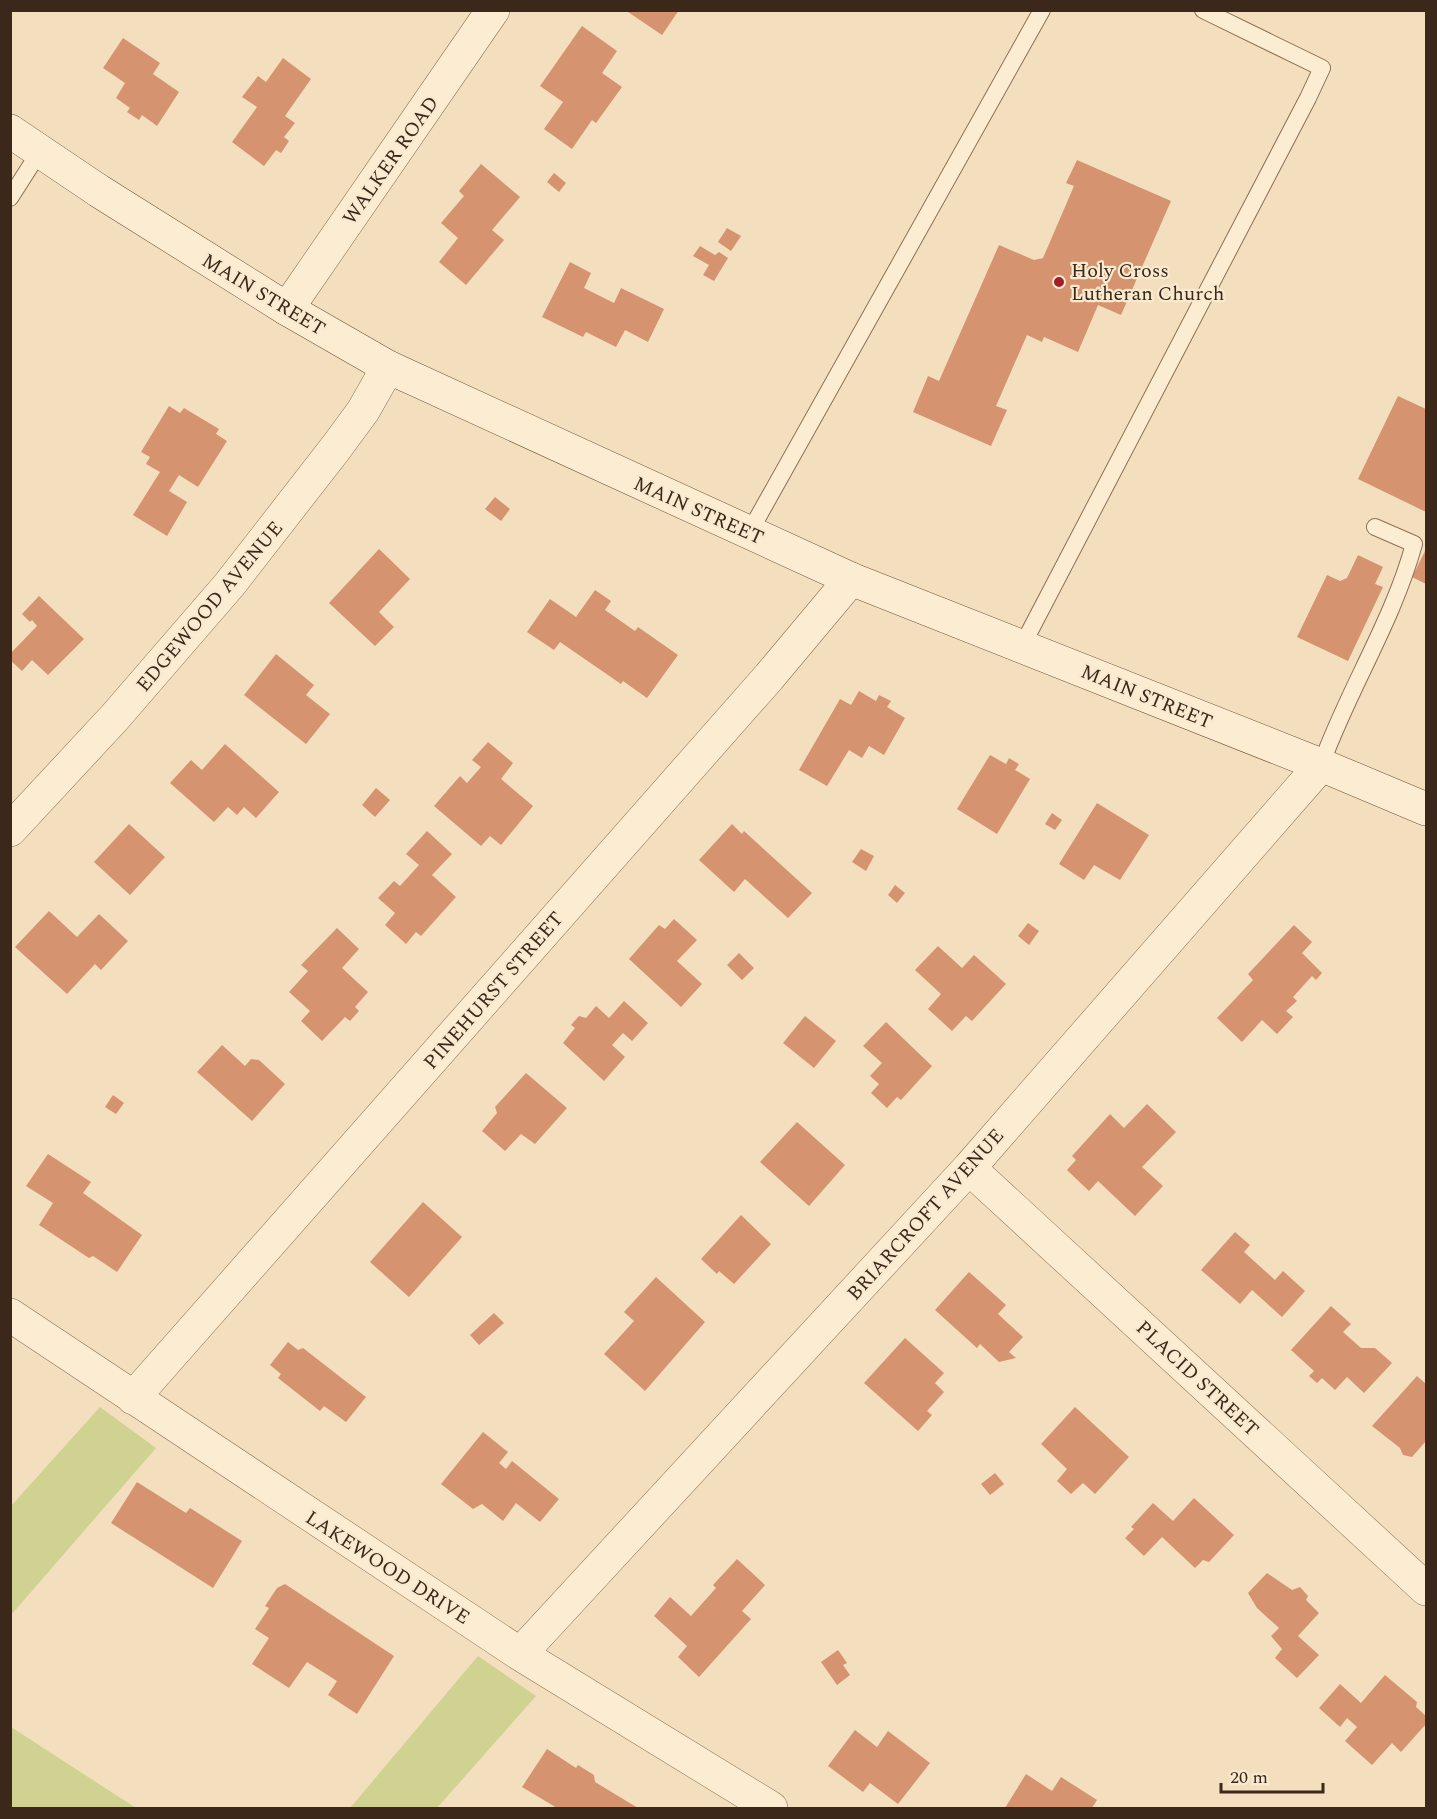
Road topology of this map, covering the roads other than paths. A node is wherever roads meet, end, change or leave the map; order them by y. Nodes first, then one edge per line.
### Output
1 (493, 10) edge
2 (1042, 10) edge
3 (1203, 10) edge
4 (10, 131) edge
5 (40, 151) junction
6 (10, 198) edge
7 (287, 309) junction
8 (388, 367) junction
9 (1375, 527) dead end
10 (749, 533) junction
11 (851, 579) junction
12 (1022, 646) junction
13 (1321, 765) junction
14 (1426, 809) edge
15 (10, 830) edge
16 (969, 1168) junction
17 (10, 1315) edge
18 (133, 1398) junction
19 (1426, 1589) edge
20 (520, 1654) junction
21 (771, 1809) edge

1 - 7 street, WALKER ROAD
2 - 10 lane
3 - 12 lane
4 - 5 street, MAIN STREET
5 - 6 lane
5 - 7 street, MAIN STREET
7 - 8 street, MAIN STREET
8 - 10 street, MAIN STREET
8 - 15 street, EDGEWOOD AVENUE
9 - 13 lane
10 - 11 street, MAIN STREET
11 - 12 street, MAIN STREET
11 - 18 street, PINEHURST STREET
12 - 13 street, MAIN STREET
13 - 14 street, MAIN STREET
13 - 16 street, BRIARCROFT AVENUE
16 - 19 street, PLACID STREET
16 - 20 street, BRIARCROFT AVENUE
17 - 18 street, LAKEWOOD DRIVE
18 - 20 street, LAKEWOOD DRIVE
20 - 21 street, LAKEWOOD DRIVE

